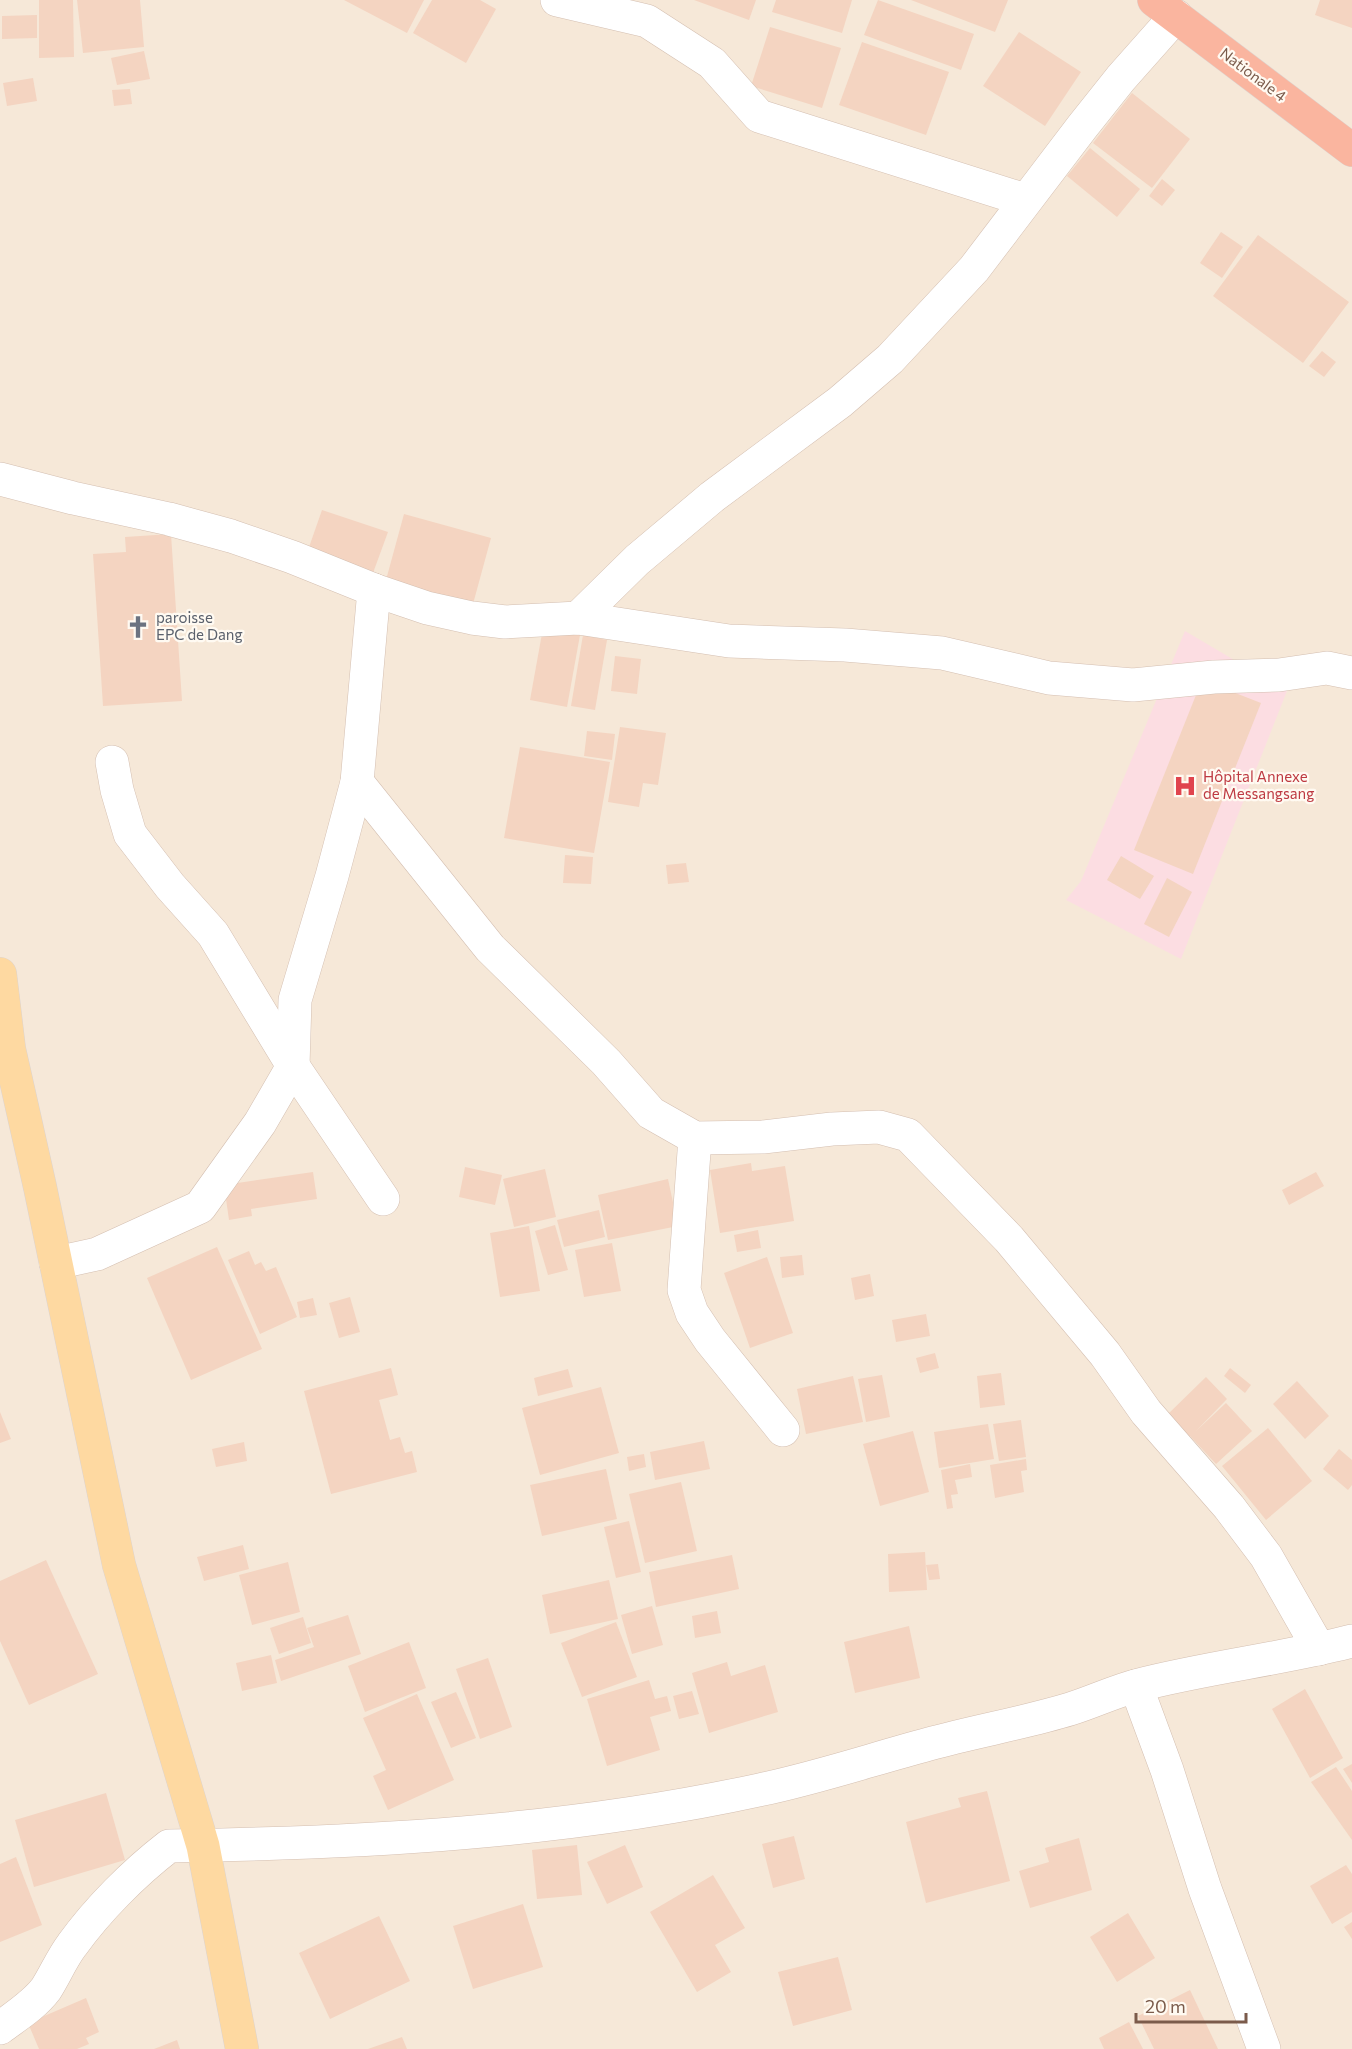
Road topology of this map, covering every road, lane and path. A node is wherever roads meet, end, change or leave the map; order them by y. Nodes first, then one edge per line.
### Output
1 (558, 0) edge
2 (1165, 8) edge
3 (1352, 150) edge
4 (1025, 200) junction
5 (0, 479) edge
6 (374, 590) junction
7 (578, 618) junction
8 (1352, 673) edge
9 (112, 762) dead end
10 (357, 782) junction
11 (0, 974) edge
12 (293, 1066) junction
13 (695, 1138) junction
14 (383, 1199) dead end
15 (56, 1263) junction
16 (783, 1431) dead end
17 (1352, 1641) edge
18 (1318, 1649) junction
19 (1136, 1686) junction
20 (203, 1846) junction
21 (0, 2028) edge
22 (242, 2049) edge
23 (1264, 2049) edge

1 - 4 street
2 - 3 highway, Nationale 4
2 - 4 street
4 - 7 street
5 - 6 street
6 - 7 street
6 - 10 street
7 - 8 street
9 - 12 street
10 - 12 street
10 - 13 street
11 - 15 main road
12 - 14 street
12 - 15 street
13 - 16 street
13 - 18 street
15 - 20 main road
17 - 18 street
18 - 19 street
19 - 20 street
19 - 23 street
20 - 21 street
20 - 22 main road

